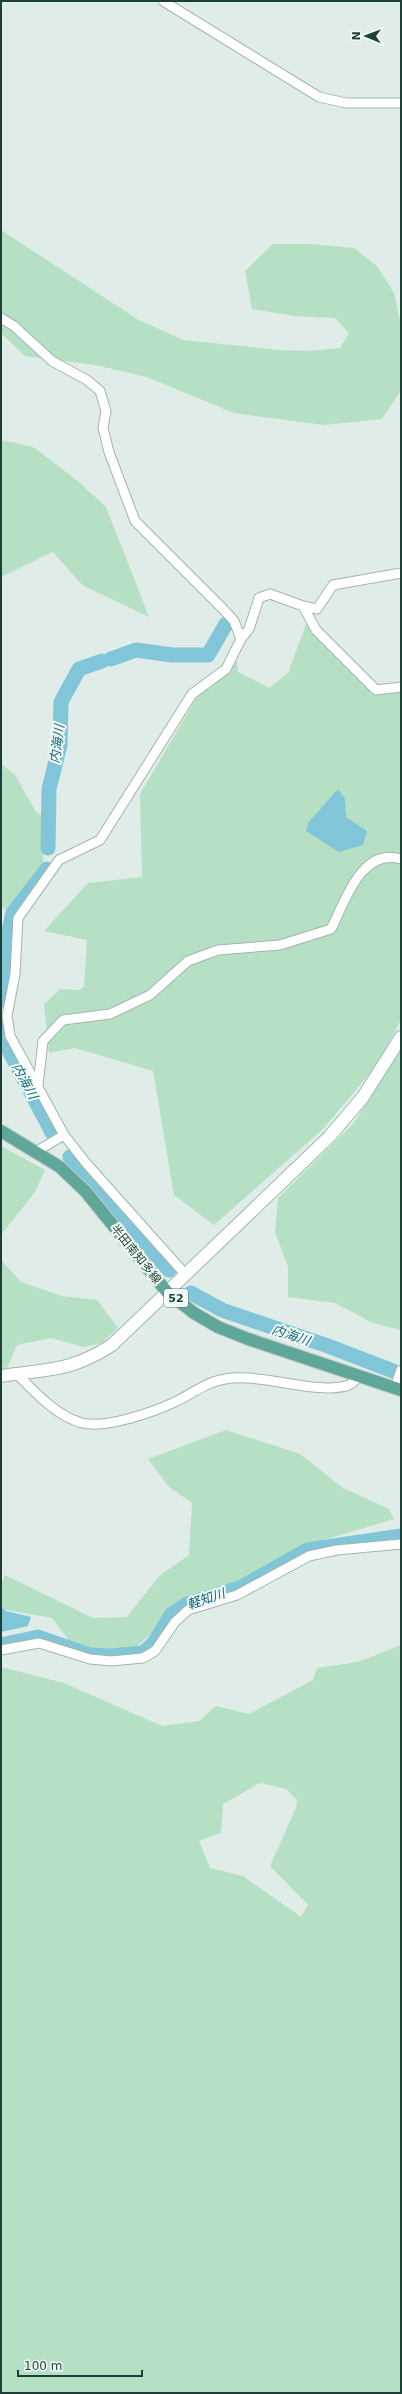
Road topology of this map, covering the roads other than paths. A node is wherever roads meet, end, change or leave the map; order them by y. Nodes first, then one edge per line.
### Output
1 (164, 1) edge
2 (401, 103) edge
3 (1, 318) edge
4 (401, 572) edge
5 (303, 606) junction
6 (241, 639) junction
7 (401, 687) edge
8 (401, 859) edge
9 (401, 1037) edge
10 (38, 1085) junction
11 (1, 1131) edge
12 (64, 1135) junction
13 (37, 1151) junction
14 (185, 1274) junction
15 (167, 1292) junction
16 (401, 1370) edge
17 (17, 1374) junction
18 (1, 1376) edge
19 (360, 1376) junction
20 (398, 1389) edge
21 (401, 1544) edge
22 (1, 1650) edge

1 - 2 street
3 - 6 street
4 - 5 street
5 - 6 street
5 - 7 street
6 - 10 street
8 - 10 street
9 - 14 street
10 - 12 street
11 - 13 main road, 半田南知多線 / 52
12 - 13 street
12 - 14 street
13 - 15 main road, 半田南知多線 / 52
14 - 15 street
15 - 17 street
15 - 19 main road, 半田南知多線 / 52
16 - 20 street
17 - 18 street
17 - 19 street
19 - 20 main road, 半田南知多線 / 52
21 - 22 street

